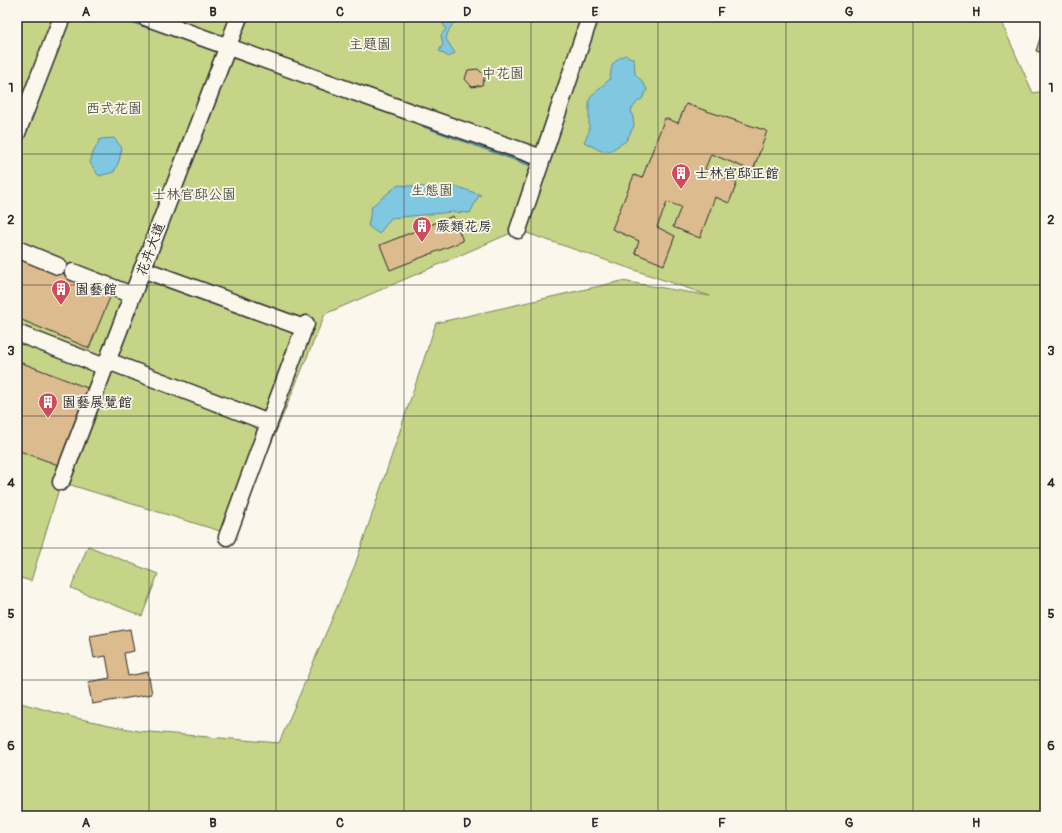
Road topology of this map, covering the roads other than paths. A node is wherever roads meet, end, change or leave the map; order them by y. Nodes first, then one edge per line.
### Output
1 (62, 17) edge
2 (145, 17) edge
3 (239, 17) edge
4 (590, 17) edge
5 (228, 46) junction
6 (17, 133) edge
7 (542, 158) junction
8 (518, 230) dead end
9 (17, 249) edge
10 (58, 266) dead end
11 (142, 269) junction
12 (73, 272) dead end
13 (132, 294) junction
14 (17, 333) edge
15 (106, 364) junction
16 (269, 423) junction
17 (61, 482) dead end
18 (227, 537) dead end

1 - 6 street
2 - 5 street
3 - 5 street, 花卉大道
4 - 7 street
5 - 7 street
5 - 11 street, 花卉大道
7 - 8 street
9 - 10 street
11 - 13 street, 花卉大道
11 - 16 street
12 - 13 street
13 - 15 street, 花卉大道
14 - 15 street
15 - 16 street
15 - 17 street, 花卉大道
16 - 18 street

